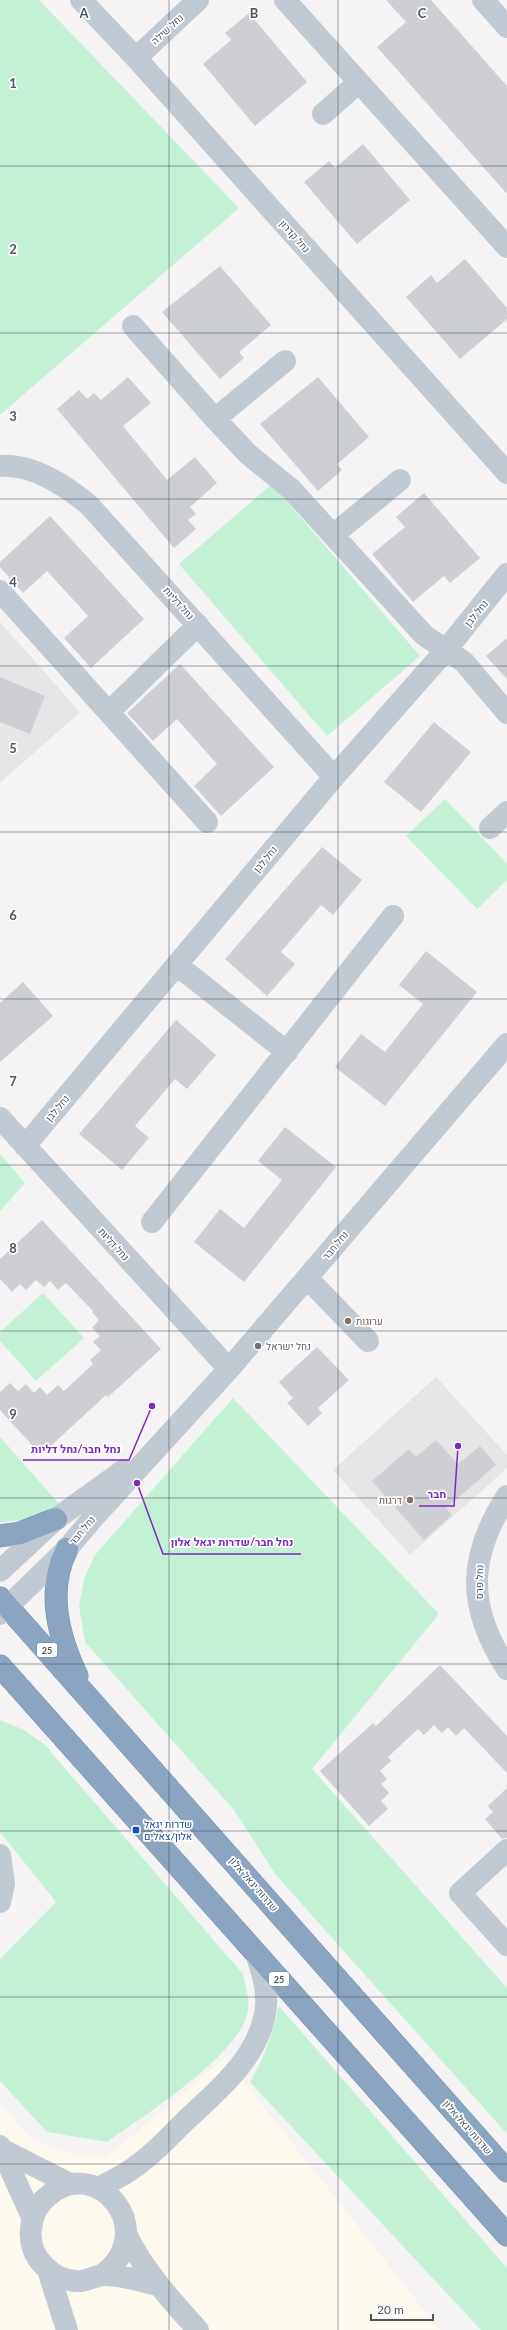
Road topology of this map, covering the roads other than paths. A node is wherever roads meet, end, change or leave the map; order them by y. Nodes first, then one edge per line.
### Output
1 (81, 0) edge
2 (198, 0) edge
3 (285, 0) edge
4 (483, 0) edge
5 (507, 27) edge
6 (136, 58) junction
7 (359, 82) junction
8 (323, 114) dead end
9 (507, 247) edge
10 (133, 326) dead end
11 (285, 361) dead end
12 (215, 420) junction
13 (0, 466) edge
14 (507, 473) edge
15 (400, 480) dead end
16 (333, 536) junction
17 (507, 574) edge
18 (0, 591) edge
19 (198, 625) junction
20 (446, 650) junction
21 (109, 712) junction
22 (507, 713) edge
23 (334, 777) junction
24 (507, 812) edge
25 (207, 822) dead end
26 (490, 828) dead end
27 (393, 916) dead end
28 (177, 965) junction
29 (507, 1044) edge
30 (287, 1052) junction
31 (0, 1118) edge
32 (25, 1146) junction
33 (152, 1222) dead end
34 (307, 1278) junction
35 (368, 1341) dead end
36 (229, 1369) junction
37 (160, 1443) junction
38 (507, 1496) edge
39 (56, 1519) junction
40 (0, 1536) edge
41 (67, 1549) junction
42 (0, 1570) edge
43 (3, 1606) edge
44 (0, 1666) edge
45 (507, 1669) edge
46 (0, 1691) edge
47 (87, 1695) junction
48 (50, 1723) junction
49 (507, 1850) edge
50 (0, 1855) edge
51 (0, 1902) edge
52 (507, 1945) edge
53 (256, 1953) junction
54 (2, 2148) edge
55 (507, 2171) edge
56 (70, 2184) junction
57 (98, 2188) junction
58 (32, 2217) junction
59 (507, 2235) edge
60 (127, 2236) junction
61 (48, 2270) junction
62 (102, 2275) junction
63 (158, 2285) junction
64 (67, 2330) edge
65 (198, 2330) edge

1 - 6 street, נחל קדרון
2 - 6 street, נחל שילה
3 - 7 street
4 - 5 street
6 - 14 street, נחל קדרון
7 - 8 street
7 - 9 street
10 - 12 street
11 - 12 street
12 - 16 street
13 - 19 street, נחל דליות
15 - 16 street
16 - 20 street
17 - 20 street, נחל לבן
18 - 21 street
19 - 21 street
19 - 23 street, נחל דליות
20 - 22 street
20 - 23 street, נחל לבן
21 - 25 street
23 - 28 street, נחל לבן
24 - 26 street
27 - 30 street
28 - 30 street
28 - 32 street, נחל לבן
29 - 34 street, נחל חבר
30 - 33 street
31 - 32 street, נחל דליות
32 - 36 street, נחל דליות
34 - 35 street
34 - 36 street, נחל חבר
36 - 37 street, נחל חבר
37 - 39 street, נחל חבר
37 - 41 street, נחל חבר
38 - 45 street, נחל פרס
39 - 40 highway
39 - 42 street, נחל חבר
41 - 43 street, נחל חבר
41 - 47 highway
43 - 47 highway, שדרות יגאל אלון / 25
44 - 48 highway, 25
46 - 48 highway
47 - 55 highway, שדרות יגאל אלון / 25
48 - 53 highway, 25
49 - 52 street
50 - 51 street
53 - 57 street
53 - 59 highway, 25
54 - 56 street
54 - 58 street
56 - 57 street
56 - 58 street
57 - 60 street
58 - 61 street
60 - 62 street
60 - 63 street
61 - 62 street
61 - 64 street
62 - 63 street
63 - 65 street

